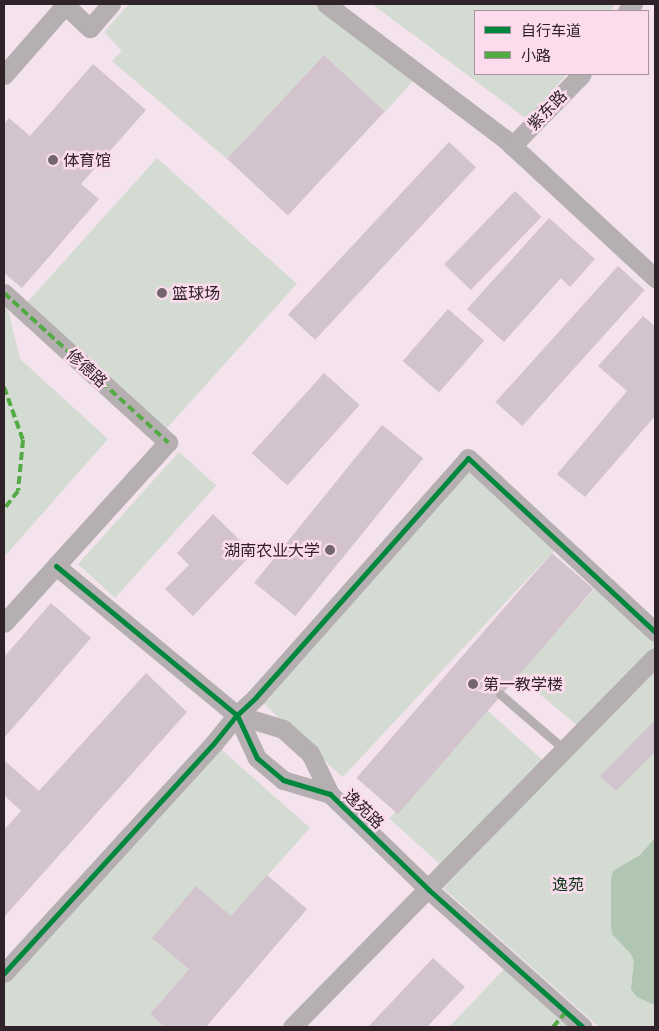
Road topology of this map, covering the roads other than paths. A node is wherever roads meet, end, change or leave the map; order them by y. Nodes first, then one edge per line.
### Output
1 (112, 4) edge
2 (326, 4) edge
3 (4, 75) edge
4 (581, 75) edge
5 (512, 146) junction
6 (655, 278) edge
7 (5, 294) edge
8 (56, 566) junction
9 (4, 623) edge
10 (655, 632) edge
11 (655, 658) edge
12 (500, 694) dead end
13 (237, 715) junction
14 (565, 750) junction
15 (330, 794) junction
16 (429, 890) junction
17 (4, 973) edge
18 (292, 1027) edge
19 (582, 1027) edge

1 - 3 street
2 - 5 street
4 - 5 street, 紫东路
5 - 6 street
7 - 8 street, 修德路
8 - 9 street
8 - 13 street, 逸苑路
10 - 13 street
11 - 14 street
12 - 14 lane
13 - 15 street
13 - 15 street, 逸苑路
13 - 17 street
14 - 16 street
15 - 16 street, 逸苑路
16 - 18 street
16 - 19 street, 逸苑路

